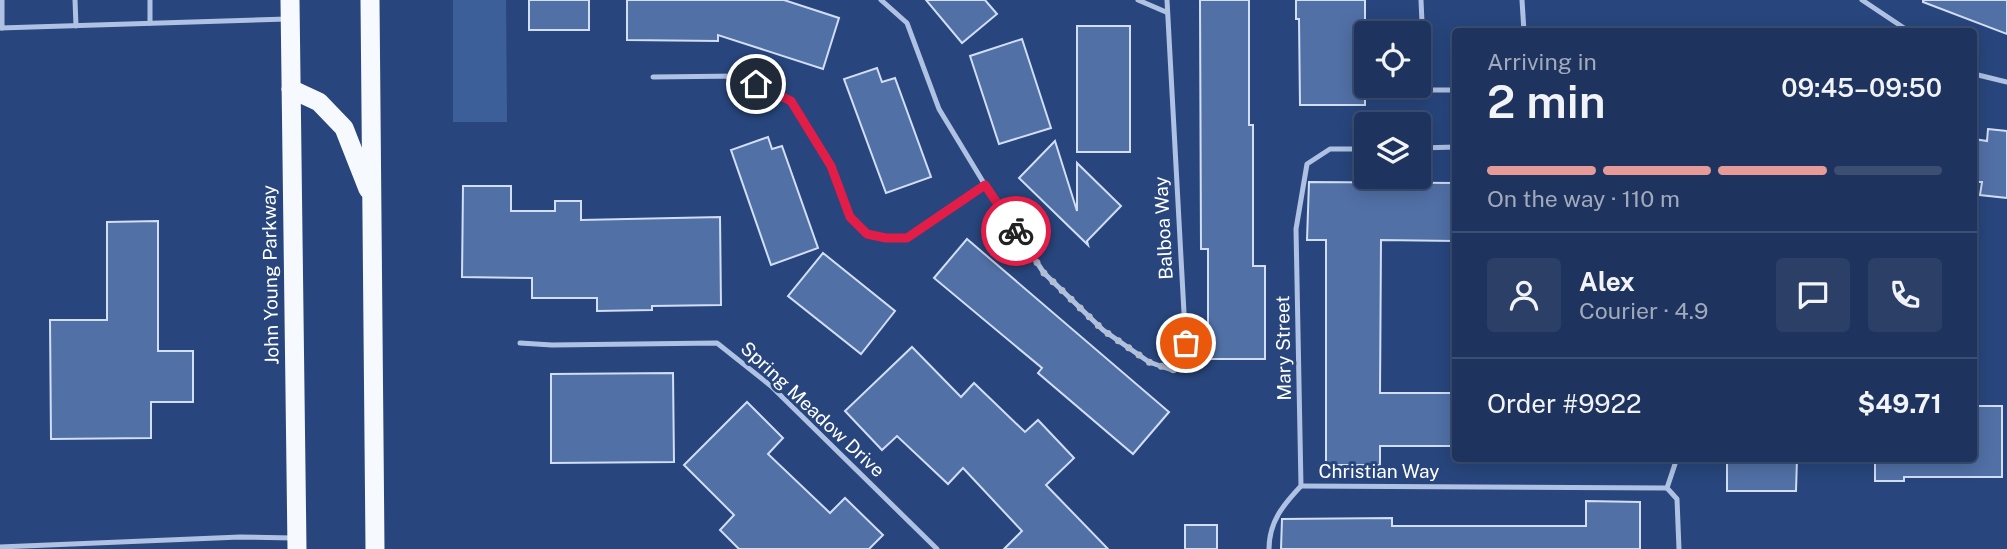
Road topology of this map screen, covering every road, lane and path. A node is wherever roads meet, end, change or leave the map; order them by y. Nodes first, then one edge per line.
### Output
1 (2, 0) edge
2 (75, 0) edge
3 (150, 0) edge
4 (370, 0) edge
5 (881, 0) edge
6 (1138, 0) edge
7 (1167, 0) edge
8 (1421, 0) edge
9 (1522, 0) edge
10 (1862, 0) edge
11 (290, 10) edge
12 (1166, 12) junction
13 (150, 23) junction
14 (76, 26) junction
15 (1, 28) edge
16 (1524, 28) edge
17 (1904, 28) edge
18 (1977, 75) edge
19 (653, 78) dead end
20 (2007, 82) edge
21 (291, 89) junction
22 (1452, 90) edge
23 (1452, 147) edge
24 (1431, 148) edge
25 (1354, 149) edge
26 (985, 185) junction
27 (373, 200) junction
28 (520, 343) dead end
29 (1676, 462) edge
30 (1300, 486) junction
31 (1667, 488) junction
32 (296, 544) edge
33 (156, 546) edge
34 (0, 547) edge
35 (42, 548) edge
36 (375, 549) edge
37 (937, 549) edge
38 (1269, 549) edge
39 (1679, 549) edge

1 - 15 lane
2 - 14 lane
3 - 13 lane
4 - 27 highway
5 - 26 lane
6 - 12 lane
7 - 12 lane
8 - 22 lane
9 - 16 lane
10 - 17 lane
11 - 13 lane
11 - 21 highway, John Young Parkway
12 - 26 lane, Balboa Way
13 - 14 lane
14 - 15 lane
18 - 20 lane
19 - 26 lane
21 - 27 highway
21 - 32 highway, John Young Parkway
23 - 24 lane
25 - 30 lane, Mary Street
27 - 36 highway
28 - 37 lane, Spring Meadow Drive
29 - 31 lane
30 - 31 lane, Christian Way
30 - 38 lane
31 - 39 lane
32 - 33 lane
33 - 35 lane
34 - 35 lane

